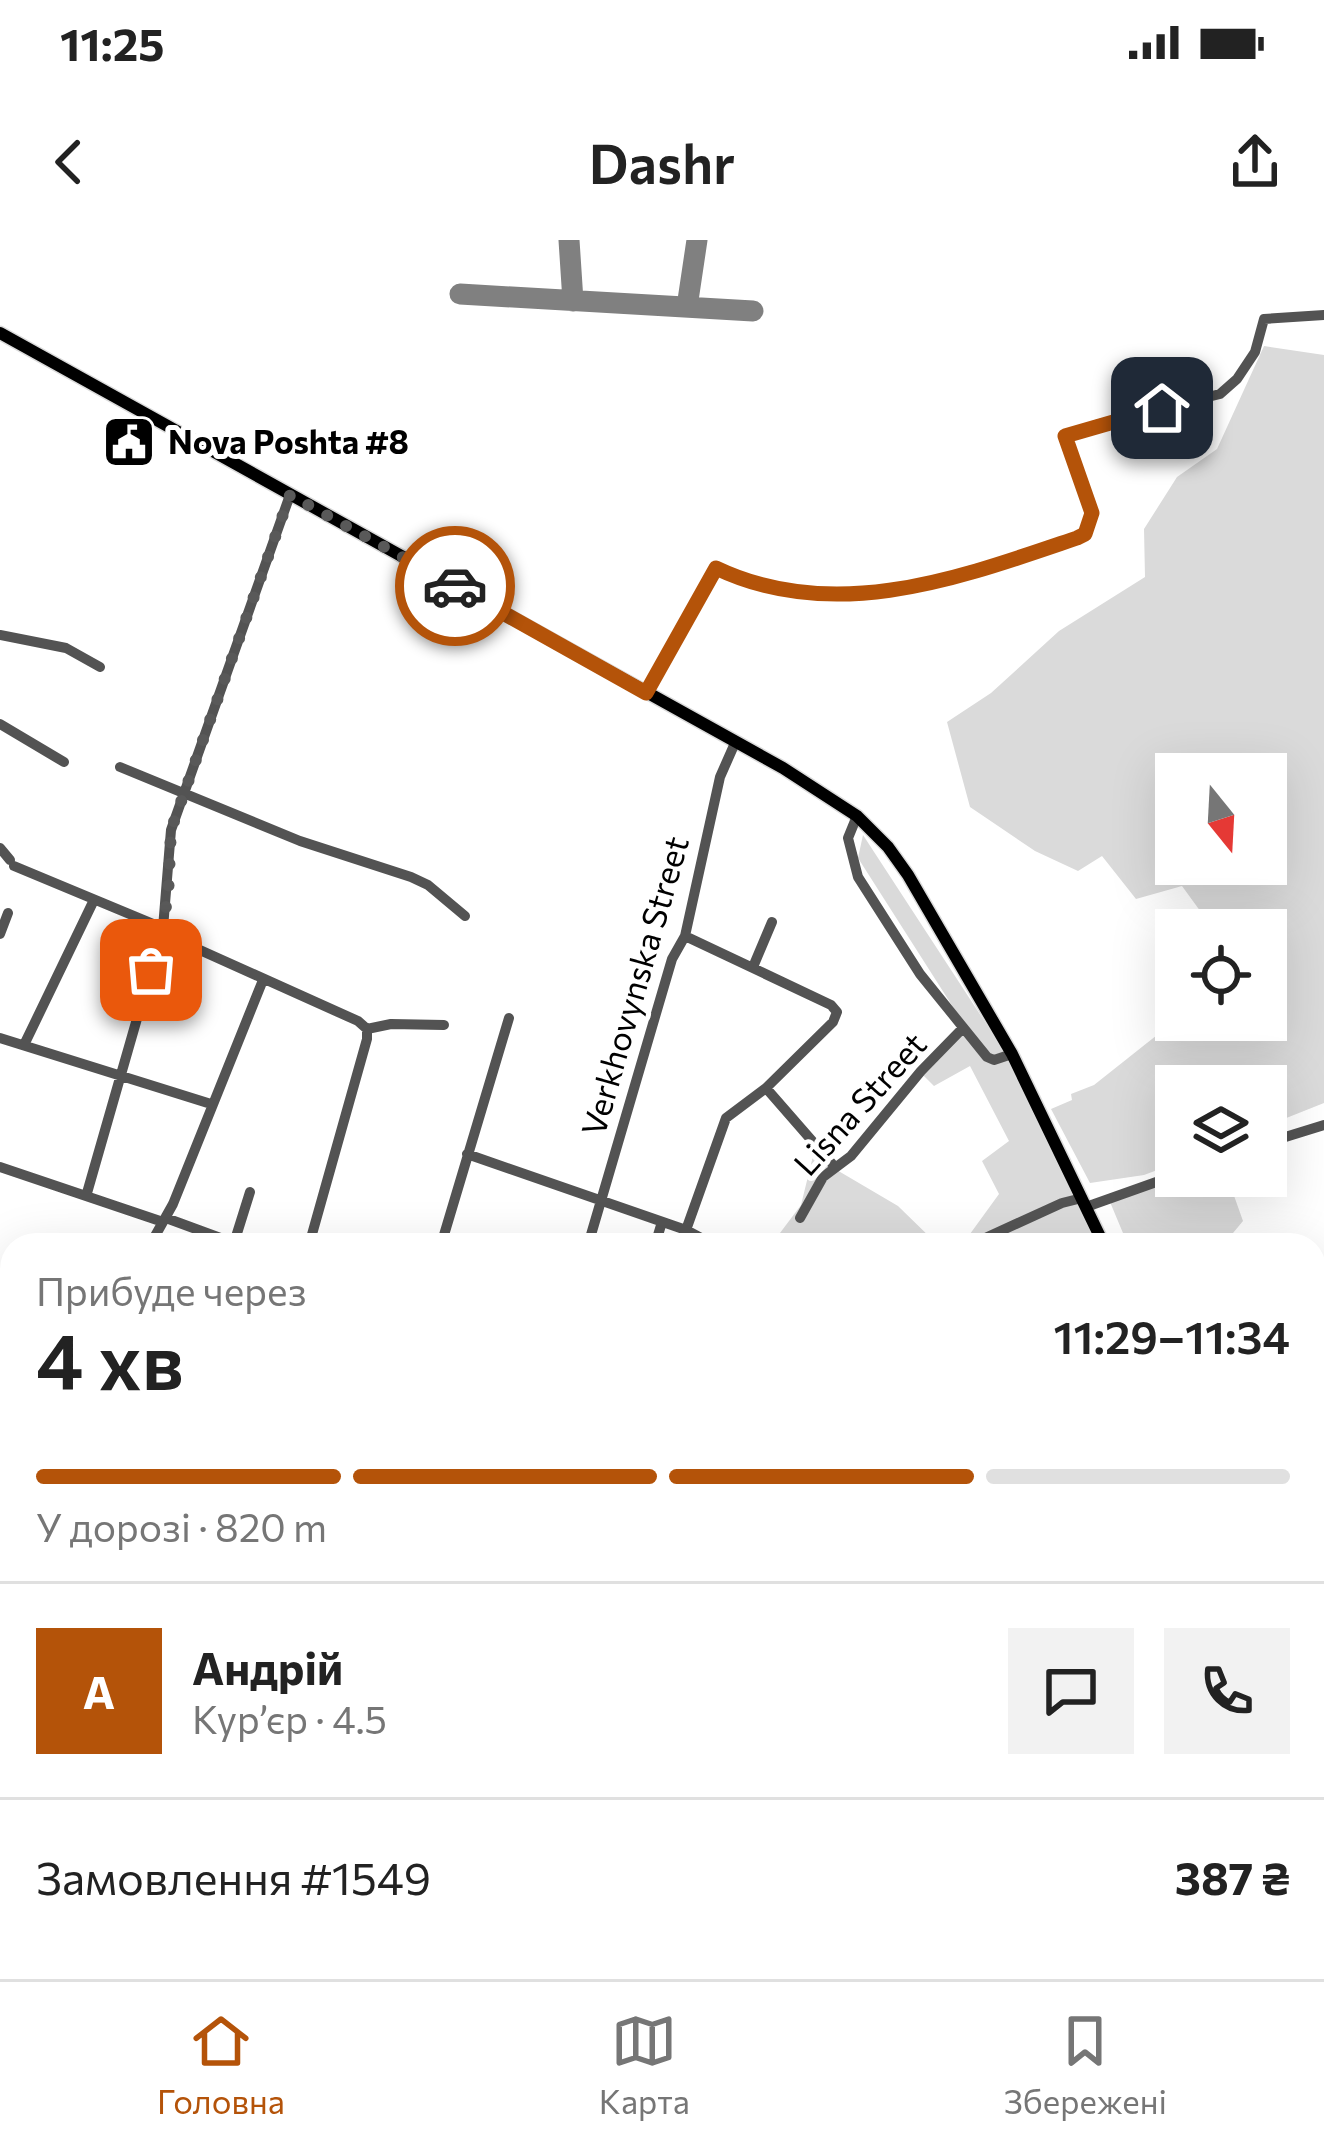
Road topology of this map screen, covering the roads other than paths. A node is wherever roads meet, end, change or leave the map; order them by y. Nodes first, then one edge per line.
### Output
1 (1324, 315) edge
2 (0, 333) edge
3 (290, 495) junction
4 (0, 635) edge
5 (100, 667) dead end
6 (646, 693) junction
7 (0, 724) edge
8 (736, 742) junction
9 (64, 761) dead end
10 (120, 767) dead end
11 (184, 792) junction
12 (857, 816) junction
13 (0, 848) edge
14 (93, 902) junction
15 (8, 913) dead end
16 (465, 916) dead end
17 (772, 922) dead end
18 (163, 931) junction
19 (0, 934) edge
20 (685, 937) junction
21 (753, 967) junction
22 (263, 980) junction
23 (509, 1018) dead end
24 (444, 1025) dead end
25 (367, 1029) junction
26 (962, 1029) junction
27 (0, 1038) edge
28 (24, 1045) junction
29 (1012, 1054) junction
30 (119, 1075) junction
31 (766, 1088) junction
32 (211, 1104) junction
33 (1324, 1125) edge
34 (1287, 1136) edge
35 (467, 1154) junction
36 (834, 1166) junction
37 (0, 1167) edge
38 (1155, 1181) edge
39 (250, 1192) dead end
40 (87, 1193) junction
41 (601, 1202) junction
42 (1084, 1203) junction
43 (800, 1217) dead end
44 (164, 1220) junction
45 (662, 1222) junction
46 (686, 1230) junction
47 (157, 1233) edge
48 (203, 1233) edge
49 (236, 1233) edge
50 (312, 1233) edge
51 (444, 1233) edge
52 (592, 1233) edge
53 (659, 1233) edge
54 (692, 1233) edge
55 (997, 1233) edge
56 (1098, 1233) edge

1 - 6 street
2 - 3 main road
3 - 6 main road
3 - 11 street
4 - 5 street
6 - 8 main road
7 - 9 street
8 - 12 main road
8 - 20 street, Verkhovynska Street
10 - 11 street
11 - 16 street
11 - 18 street
12 - 26 street
12 - 29 main road
13 - 14 street
14 - 18 street
14 - 28 street
15 - 19 street
17 - 21 street
18 - 22 street
18 - 30 street
20 - 21 street
20 - 41 street, Verkhovynska Street
21 - 31 street
22 - 25 street
22 - 32 street
23 - 35 street
24 - 25 street
25 - 50 street
26 - 29 street
26 - 36 street, Lisna Street
27 - 28 street
28 - 30 street
29 - 42 main road
30 - 32 street
30 - 40 street
31 - 36 street
31 - 46 street
32 - 44 street
33 - 34 street
35 - 41 street
35 - 51 street
36 - 43 street, Lisna Street
37 - 40 street
38 - 42 street
39 - 49 street
40 - 44 street
41 - 45 street
41 - 52 street, Verkhovynska Street
42 - 55 street
42 - 56 main road
44 - 47 street
44 - 48 street
45 - 46 street
45 - 53 street
46 - 54 street

